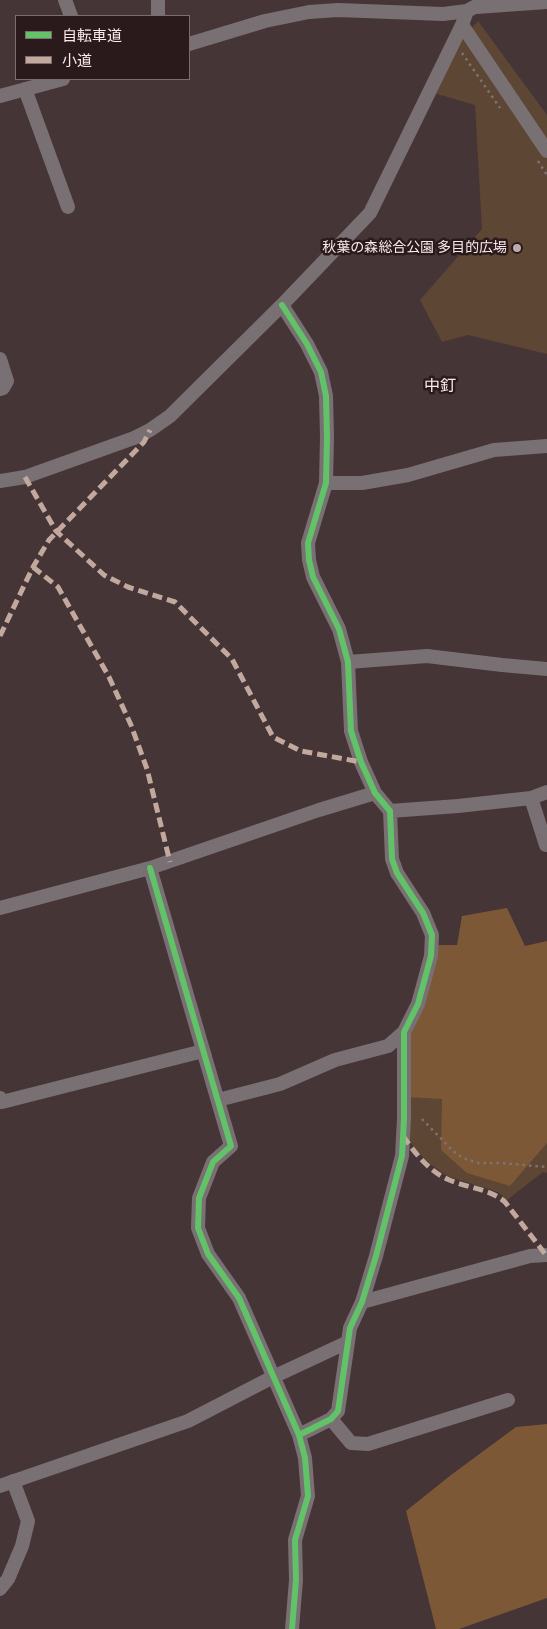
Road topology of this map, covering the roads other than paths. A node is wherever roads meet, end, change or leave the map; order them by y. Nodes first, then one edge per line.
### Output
1 (65, 0) edge
2 (158, 0) edge
3 (547, 2) edge
4 (477, 6) edge
5 (71, 15) edge
6 (158, 15) edge
7 (462, 25) junction
8 (190, 44) edge
9 (59, 80) edge
10 (25, 89) junction
11 (0, 96) edge
12 (547, 151) edge
13 (68, 207) dead end
14 (282, 305) junction
15 (0, 359) edge
16 (0, 389) edge
17 (547, 446) edge
18 (0, 481) edge
19 (326, 483) junction
20 (348, 662) junction
21 (547, 669) edge
22 (547, 792) edge
23 (375, 793) junction
24 (531, 798) junction
25 (390, 811) junction
26 (546, 845) edge
27 (150, 868) junction
28 (0, 908) edge
29 (404, 1032) junction
30 (203, 1051) junction
31 (0, 1098) edge
32 (218, 1100) junction
33 (547, 1255) edge
34 (362, 1302) junction
35 (348, 1342) junction
36 (273, 1377) junction
37 (508, 1400) dead end
38 (331, 1419) junction
39 (299, 1435) junction
40 (6, 1484) edge
41 (0, 1589) edge
42 (292, 1629) edge

1 - 5 street
2 - 6 street
3 - 4 street
4 - 7 street
4 - 8 street
7 - 12 street
7 - 14 street
9 - 10 street
10 - 11 street
10 - 13 street
14 - 18 street
14 - 19 street
15 - 16 street
17 - 19 street
19 - 20 street
20 - 21 street
20 - 23 street
22 - 24 street
23 - 25 street
23 - 27 street
24 - 25 street
24 - 26 street
25 - 29 street
27 - 28 street
27 - 30 street
29 - 32 street
29 - 34 street
30 - 31 street
30 - 32 street
32 - 36 street
33 - 34 street
34 - 35 street
35 - 36 street
35 - 38 street
36 - 39 street
36 - 40 street
37 - 38 street
38 - 39 street
39 - 42 street
40 - 41 street

